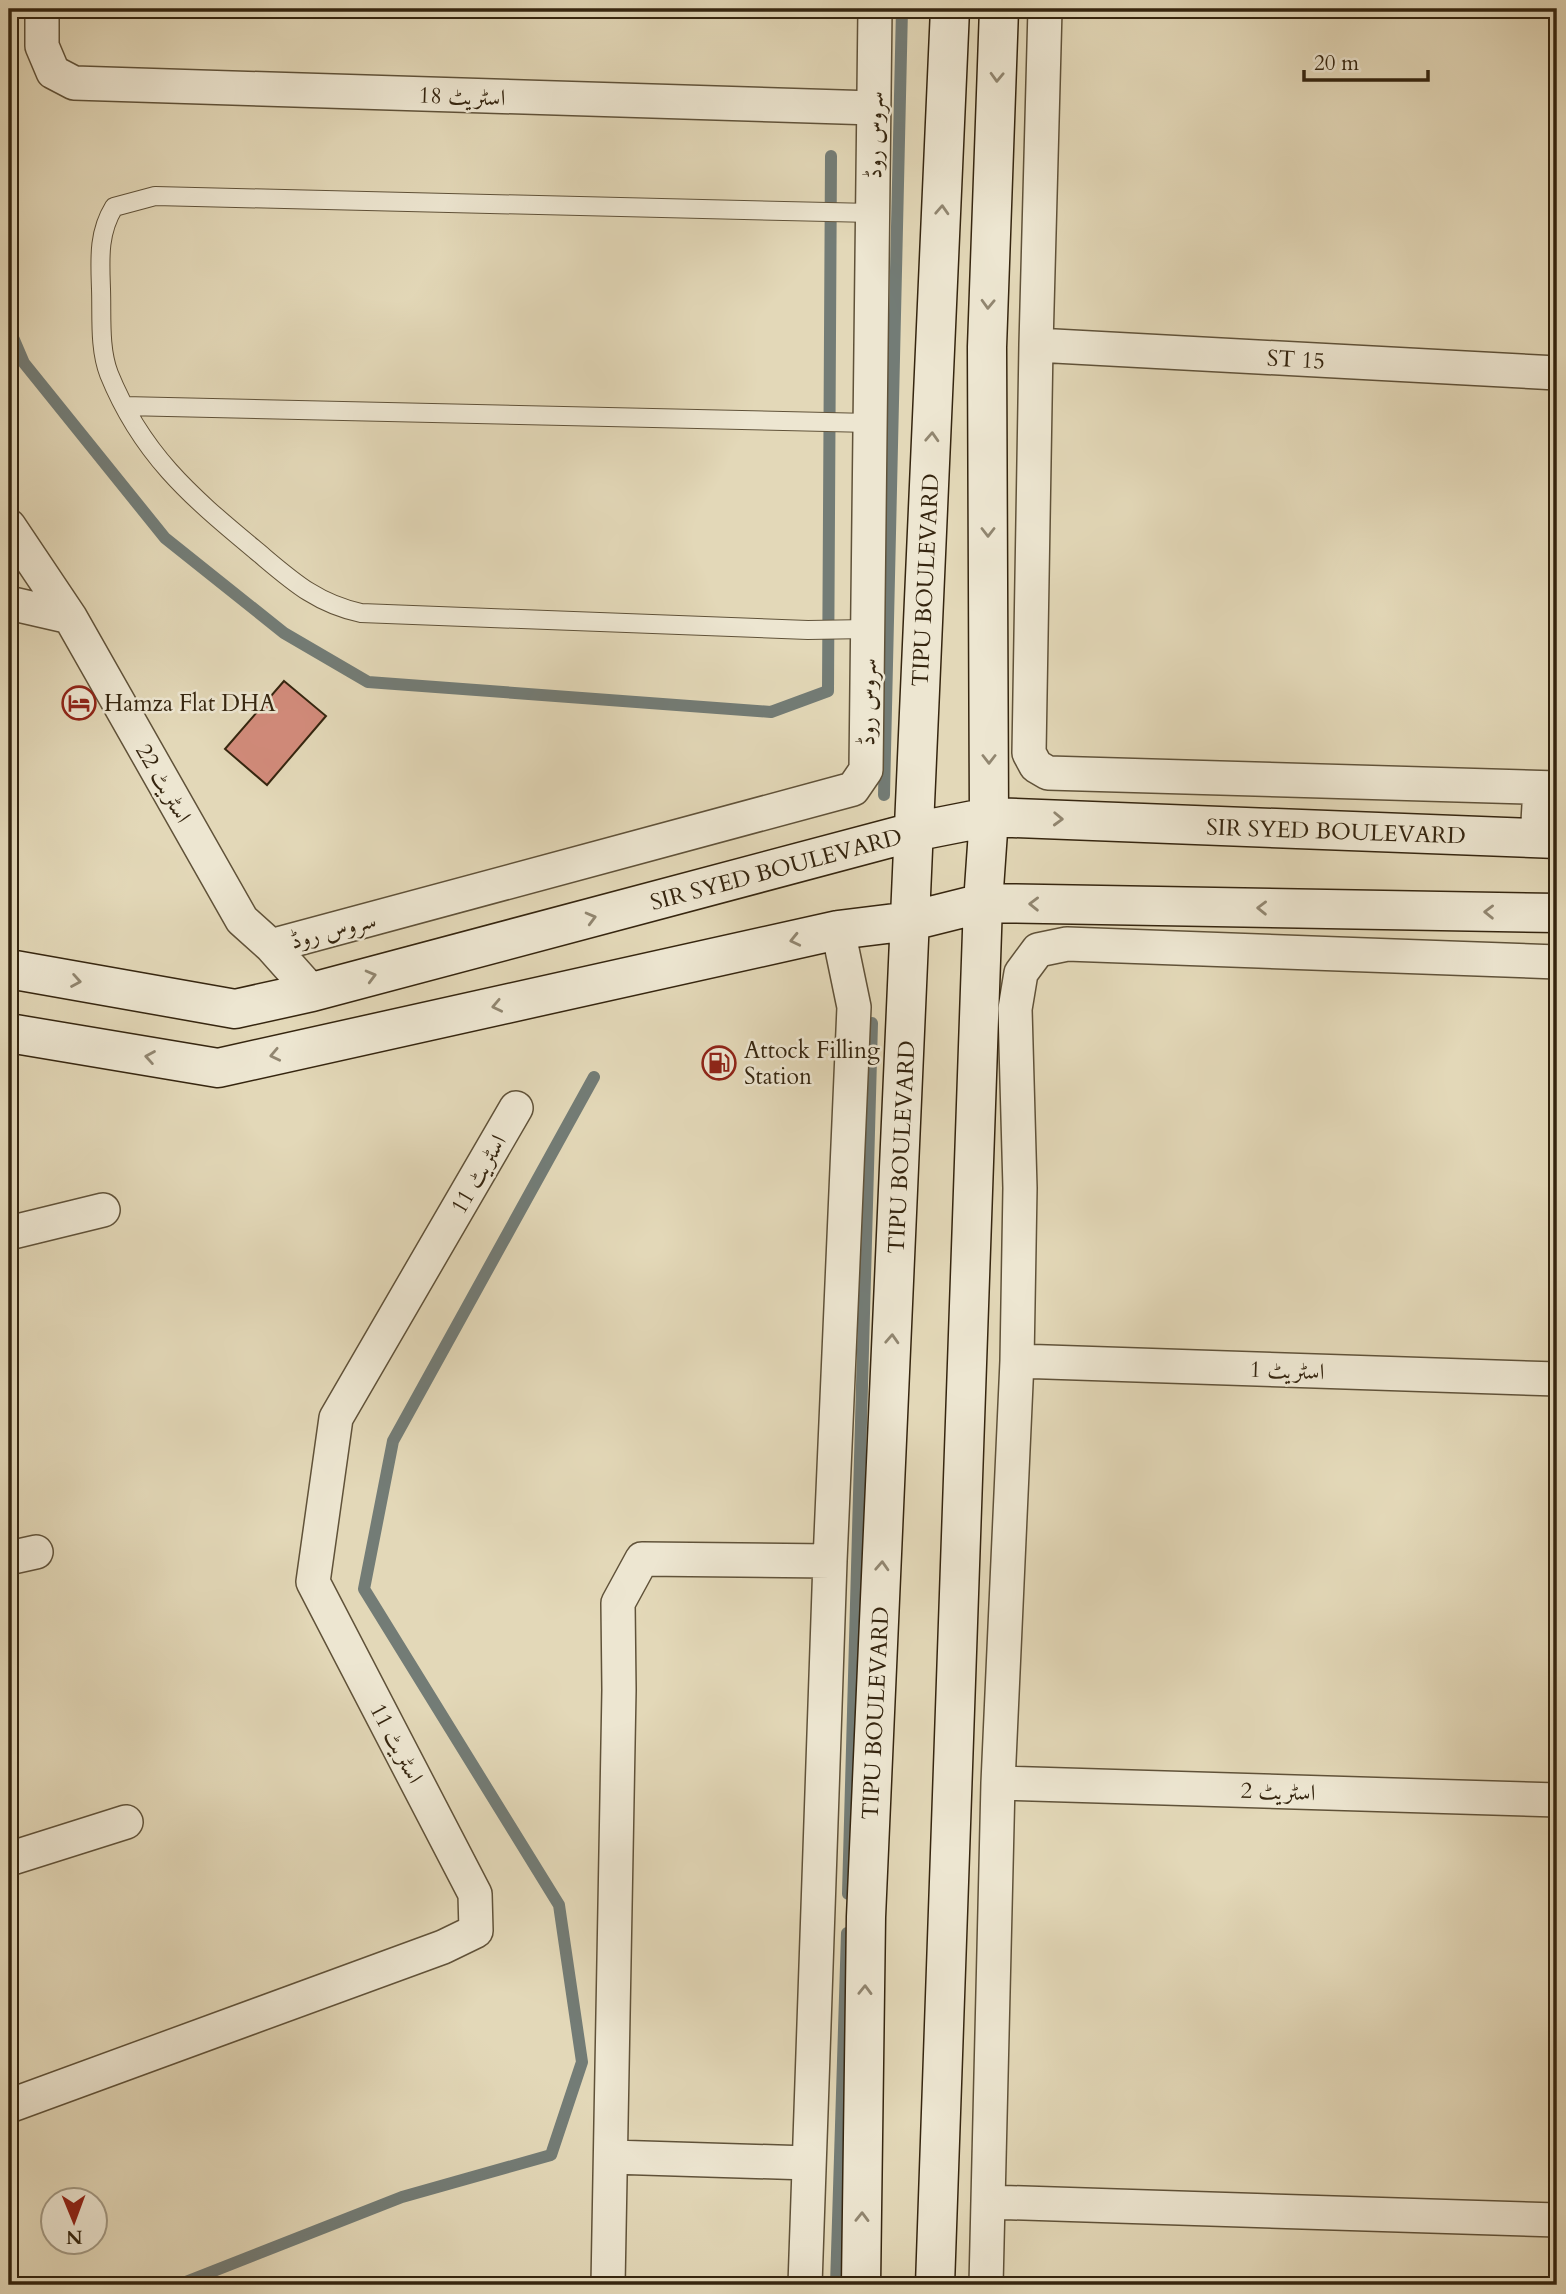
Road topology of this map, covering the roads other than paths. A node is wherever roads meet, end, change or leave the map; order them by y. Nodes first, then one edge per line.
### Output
1 (42, 9) edge
2 (875, 9) edge
3 (950, 9) edge
4 (999, 9) edge
5 (1045, 9) edge
6 (874, 108) junction
7 (860, 213) junction
8 (1036, 345) junction
9 (1557, 373) edge
10 (124, 406) junction
11 (856, 422) junction
12 (9, 526) edge
13 (9, 603) edge
14 (70, 617) junction
15 (853, 629) junction
16 (1549, 788) edge
17 (989, 817) junction
18 (913, 832) junction
19 (1547, 839) edge
20 (983, 903) junction
21 (1557, 913) edge
22 (911, 921) junction
23 (838, 930) junction
24 (271, 946) junction
25 (1557, 962) edge
26 (9, 969) edge
27 (312, 992) junction
28 (9, 1032) edge
29 (516, 1108) dead end
30 (975, 1187) junction
31 (1020, 1188) junction
32 (103, 1210) dead end
33 (9, 1233) edge
34 (1017, 1361) junction
35 (1557, 1379) edge
36 (830, 1561) junction
37 (998, 1783) junction
38 (1557, 1800) edge
39 (126, 1822) dead end
40 (9, 1859) edge
41 (945, 2013) junction
42 (993, 2014) junction
43 (9, 2106) edge
44 (611, 2157) junction
45 (809, 2163) junction
46 (989, 2202) junction
47 (1557, 2220) edge
48 (608, 2285) edge
49 (805, 2285) edge
50 (861, 2285) edge
51 (935, 2285) edge
52 (986, 2285) edge

1 - 6 street, اسٹریٹ 18
2 - 6 street, سروس روڈ
18 -> 3 street, TIPU BOULEVARD
4 -> 17 street
5 - 8 street
6 - 7 street, سروس روڈ
7 - 10 lane
7 - 11 street, سروس روڈ
8 - 9 street, ST 15
8 - 16 street
10 - 11 lane
10 - 15 lane
11 - 15 street, سروس روڈ
12 - 14 street, اسٹریٹ 22
13 - 14 street
14 - 24 street, اسٹریٹ 22
15 - 24 street, سروس روڈ
16 - 19 street
17 - 18 street, SIR SYED BOULEVARD
17 -> 19 street, SIR SYED BOULEVARD
17 - 20 street
18 - 22 street, TIPU BOULEVARD
27 -> 18 street, SIR SYED BOULEVARD
21 -> 20 street
20 - 22 street
20 - 30 street
22 - 23 street
50 -> 22 street, TIPU BOULEVARD
23 -> 28 street
23 - 36 street
24 - 27 street, اسٹریٹ 22
25 - 31 street
26 -> 27 street, SIR SYED BOULEVARD
29 - 43 street, اسٹریٹ 11
30 - 31 street
30 - 41 street
31 - 34 street
32 - 33 street
34 - 35 street, اسٹریٹ 1
34 - 37 street
36 - 44 street
36 - 45 street
37 - 38 street, اسٹریٹ 2
37 - 42 street
39 - 40 street
41 - 42 street
41 - 51 street
42 - 46 street
44 - 45 street
44 - 48 street
45 - 49 street
46 - 47 street
46 - 52 street

